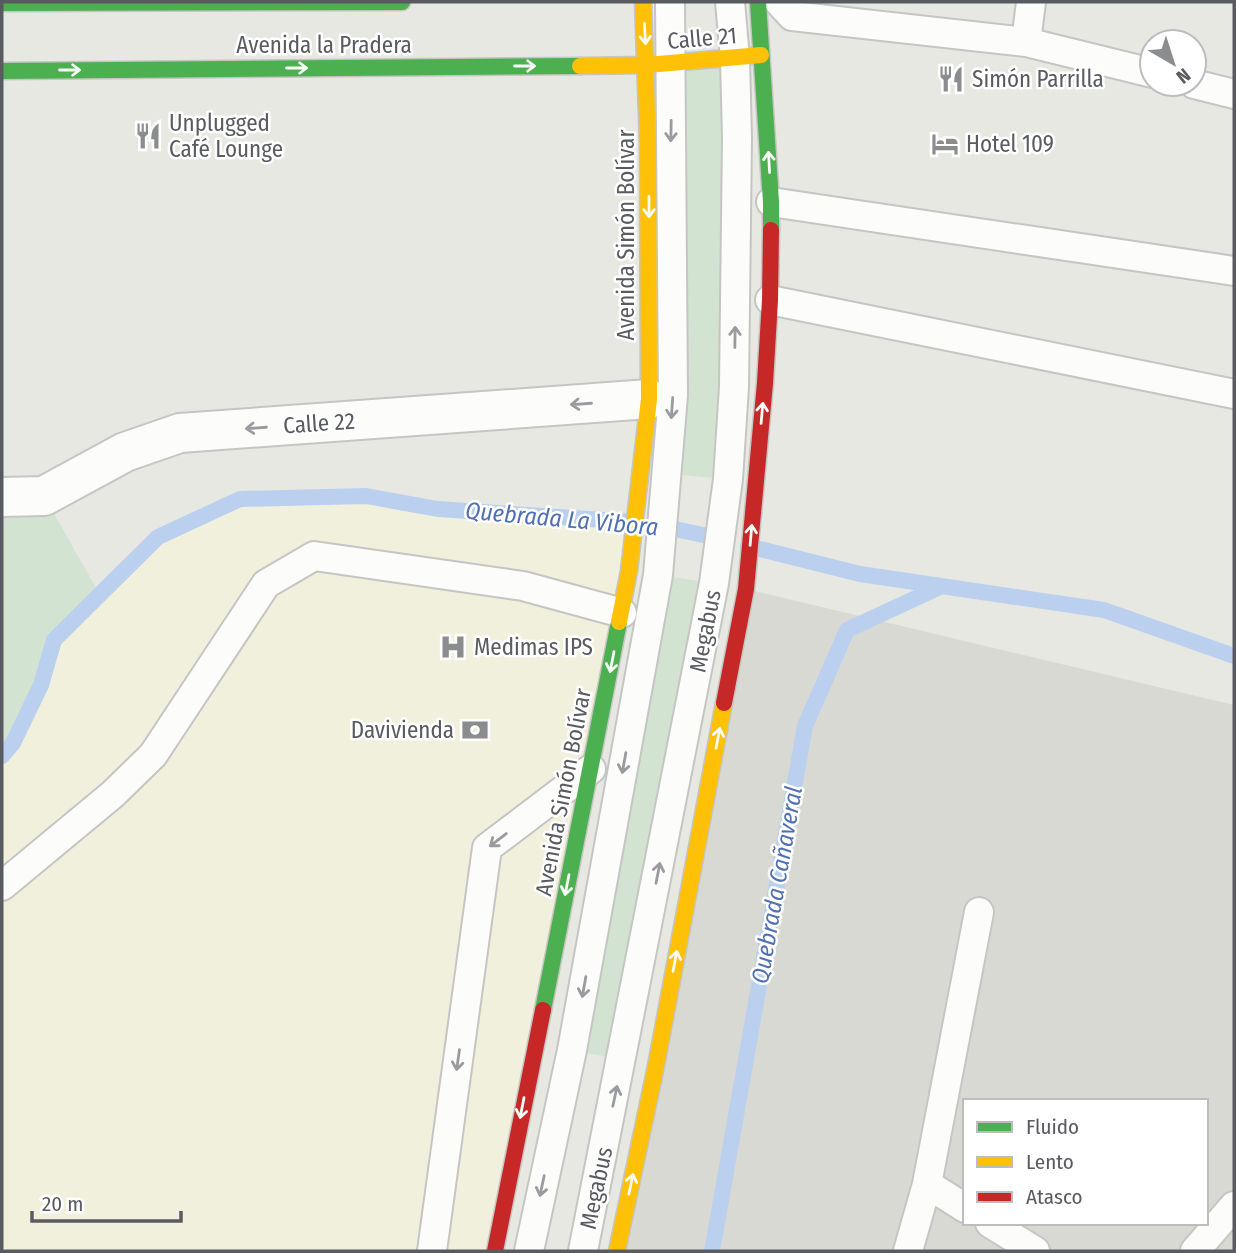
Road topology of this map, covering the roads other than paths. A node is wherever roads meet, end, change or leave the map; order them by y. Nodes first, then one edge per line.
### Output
1 (402, 2) edge
2 (643, 2) edge
3 (670, 2) edge
4 (730, 2) edge
5 (758, 2) edge
6 (1031, 2) edge
7 (2, 3) edge
8 (785, 9) edge
9 (1026, 41) junction
10 (748, 56) junction
11 (659, 64) junction
12 (1138, 69) edge
13 (2, 71) edge
14 (1208, 87) edge
15 (1234, 94) edge
16 (771, 202) junction
17 (1234, 271) edge
18 (770, 300) junction
19 (1234, 394) edge
20 (649, 399) junction
21 (2, 497) edge
22 (622, 613) junction
23 (591, 769) junction
24 (2, 886) edge
25 (979, 912) dead end
26 (928, 1184) junction
27 (1234, 1206) edge
28 (963, 1207) edge
29 (993, 1225) edge
30 (432, 1251) edge
31 (495, 1251) edge
32 (529, 1251) edge
33 (583, 1251) edge
34 (617, 1251) edge
35 (908, 1251) edge
36 (1035, 1251) edge
37 (1195, 1251) edge

1 - 7 main road, Avenida la Pradera
2 -> 11 main road, Avenida Simón Bolívar
3 - 11 lane
4 - 10 lane, Megabus
5 - 10 main road
6 - 9 lane
8 - 9 lane
8 - 10 lane
9 - 12 lane
10 - 11 main road, Calle 21
16 -> 10 main road
33 -> 10 lane, Megabus
13 -> 11 main road, Avenida la Pradera
11 -> 20 main road, Avenida Simón Bolívar
11 -> 32 lane
14 - 15 lane
16 - 17 lane
16 - 18 main road
18 - 19 lane
34 -> 18 main road
20 -> 21 street, Calle 22
20 - 22 main road, Avenida Simón Bolívar
22 -> 23 main road, Avenida Simón Bolívar
22 - 24 lane
23 -> 30 lane
23 -> 31 main road, Avenida Simón Bolívar
25 - 26 lane
26 - 28 lane
26 - 35 lane
27 - 37 lane
29 - 36 lane

